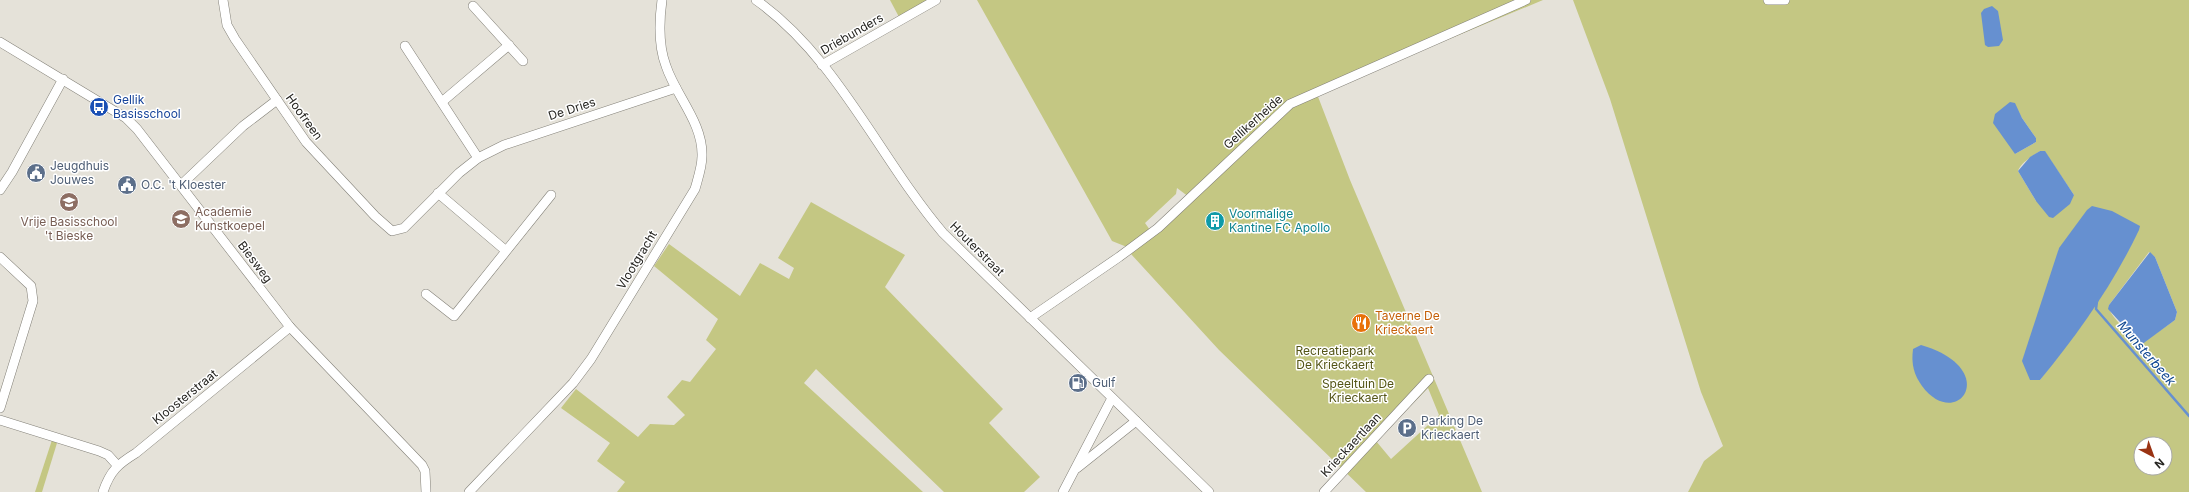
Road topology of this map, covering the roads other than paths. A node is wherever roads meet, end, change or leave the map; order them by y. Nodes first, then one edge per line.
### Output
1 (223, 0) edge
2 (662, 0) edge
3 (756, 0) edge
4 (936, 0) edge
5 (1526, 0) edge
6 (1768, 0) edge
7 (1782, 1) edge
8 (473, 6) dead end
9 (0, 42) edge
10 (509, 45) junction
11 (404, 46) dead end
12 (523, 61) dead end
13 (822, 65) junction
14 (63, 79) junction
15 (676, 88) junction
16 (277, 100) junction
17 (443, 101) junction
18 (478, 158) junction
19 (181, 185) junction
20 (0, 190) edge
21 (438, 193) junction
22 (551, 194) dead end
23 (392, 231) joint
24 (505, 250) junction
25 (0, 257) edge
26 (426, 294) dead end
27 (1030, 318) junction
28 (290, 327) junction
29 (1430, 379) dead end
30 (1112, 398) junction
31 (0, 408) edge
32 (0, 420) edge
33 (1136, 421) junction
34 (117, 465) junction
35 (1075, 470) junction
36 (103, 492) edge
37 (426, 492) edge
38 (469, 492) edge
39 (1063, 492) edge
40 (1209, 492) edge
41 (1324, 492) edge

1 - 16 street, Hoofreen
2 - 15 street, Vlootgracht
3 - 13 street, Houterstraat
4 - 13 street, Driebunders
5 - 27 street, Gellikerheide
6 - 7 street
8 - 10 street
9 - 14 street, Biesweg
10 - 12 street
10 - 17 street
11 - 17 street
13 - 27 street, Houterstraat
14 - 19 street, Biesweg
14 - 20 street
15 - 18 street, De Dries
15 - 38 street, Vlootgracht
16 - 19 street
16 - 23 street, Hoofreen
17 - 18 street
18 - 21 street, De Dries
19 - 28 street, Biesweg
21 - 23 street, De Dries
21 - 24 street
22 - 24 street
24 - 26 street
25 - 31 street
27 - 30 street, Houterstraat
28 - 34 street, Kloosterstraat
28 - 37 street, Biesweg
29 - 41 street, Krieckaertlaan
30 - 33 street, Houterstraat
30 - 35 street
32 - 34 street
33 - 35 street
33 - 40 street, Houterstraat
34 - 36 street, Kloosterstraat
35 - 39 street

